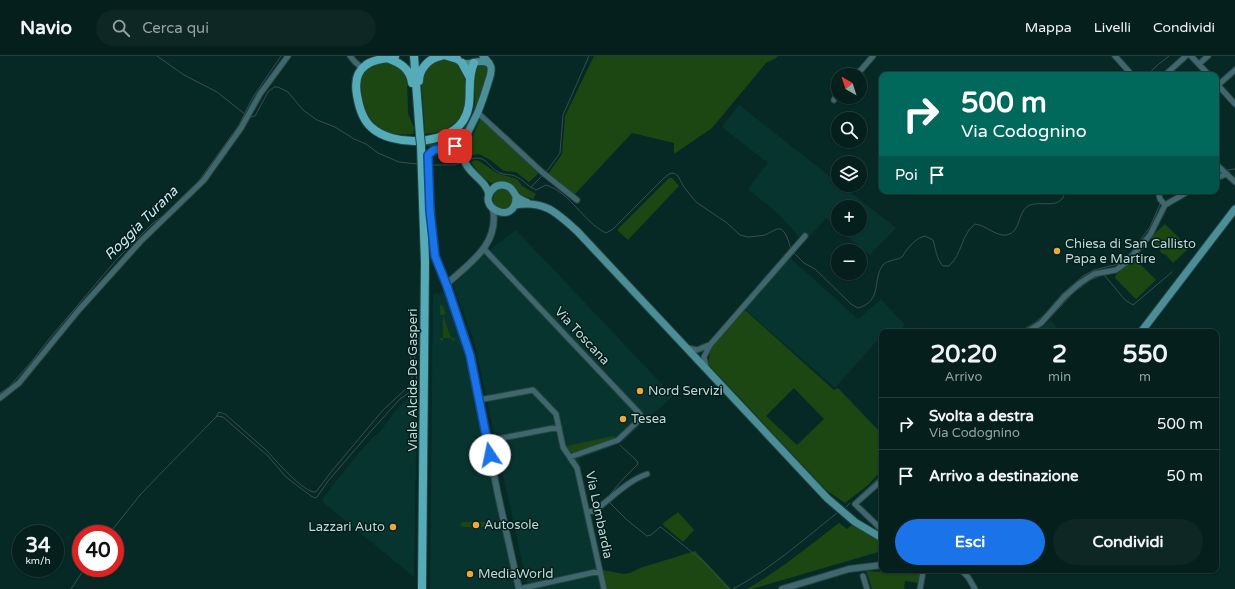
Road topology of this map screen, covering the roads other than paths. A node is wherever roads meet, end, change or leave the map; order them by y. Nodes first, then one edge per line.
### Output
1 (288, 56) edge
2 (350, 56) edge
3 (395, 56) edge
4 (414, 56) edge
5 (441, 56) edge
6 (447, 56) edge
7 (483, 56) edge
8 (873, 56) edge
9 (1115, 56) edge
10 (1186, 56) edge
11 (1191, 56) edge
12 (1208, 56) edge
13 (386, 58) junction
14 (458, 59) edge
15 (476, 60) edge
16 (489, 64) junction
17 (1199, 64) junction
18 (362, 68) junction
19 (863, 68) edge
20 (1235, 70) edge
21 (1129, 72) edge
22 (1168, 72) edge
23 (1206, 72) edge
24 (469, 76) junction
25 (1219, 82) edge
26 (1219, 86) edge
27 (417, 98) junction
28 (1235, 104) edge
29 (478, 112) junction
30 (463, 147) junction
31 (424, 157) junction
32 (1219, 167) edge
33 (425, 170) junction
34 (1227, 174) junction
35 (1219, 177) edge
36 (1234, 179) edge
37 (482, 182) junction
38 (495, 187) junction
39 (1159, 194) edge
40 (1184, 194) edge
41 (489, 195) junction
42 (516, 197) junction
43 (577, 200) dead end
44 (528, 203) junction
45 (515, 205) junction
46 (1165, 205) junction
47 (493, 209) junction
48 (1235, 210) edge
49 (504, 212) junction
50 (494, 226) junction
51 (805, 236) dead end
52 (484, 249) junction
53 (447, 286) junction
54 (1032, 329) edge
55 (1143, 329) edge
56 (710, 345) junction
57 (685, 347) junction
58 (707, 370) junction
59 (0, 398) edge
60 (479, 400) junction
61 (559, 427) junction
62 (487, 441) junction
63 (570, 458) junction
64 (647, 474) dead end
65 (879, 483) edge
66 (814, 484) junction
67 (587, 512) junction
68 (879, 527) edge
69 (879, 532) edge
70 (879, 536) edge
71 (879, 564) edge
72 (600, 571) junction
73 (923, 573) edge
74 (964, 573) edge
75 (863, 576) dead end
76 (422, 589) edge
77 (519, 589) edge
78 (604, 589) edge
79 (782, 589) edge
80 (867, 589) edge
81 (920, 589) edge
82 (975, 589) edge

1 - 59 street
2 - 18 street
3 - 13 main road
4 - 27 main road
5 - 27 main road
6 - 14 main road
7 - 16 main road
8 - 19 street
9 - 21 street
10 - 22 street
11 - 17 street
12 - 17 street
13 - 18 main road
13 - 27 main road
14 - 15 main road
14 - 24 main road
15 - 16 main road
15 - 24 main road
16 - 29 main road
17 - 23 street
18 - 24 main road
20 - 25 street
26 - 28 street
27 - 31 main road, Viale Alcide De Gasperi, bridge
29 - 30 main road
29 - 43 street
30 - 31 street
30 - 37 main road
31 - 33 main road, Viale Alcide De Gasperi
32 - 34 street
33 - 53 street
33 - 76 main road, Viale Alcide De Gasperi
34 - 35 street
34 - 36 street
37 - 38 main road
37 - 41 main road
38 - 41 main road
38 - 42 main road
39 - 46 street
40 - 46 street
41 - 47 main road
42 - 44 main road
42 - 45 main road
44 - 45 main road
44 - 57 main road
45 - 49 main road
46 - 54 street
47 - 49 main road
47 - 50 street
48 - 55 main road
49 - 50 street
50 - 52 street
51 - 56 street
52 - 53 street
52 - 63 street, Via Toscana
53 - 60 street
56 - 57 street
56 - 58 street
57 - 58 main road
58 - 66 main road
60 - 61 street, Via Lombardia
60 - 62 street
61 - 62 street
61 - 63 street, Via Lombardia
62 - 77 street
63 - 67 street, Via Lombardia
64 - 67 street
65 - 68 street
66 - 69 main road
66 - 70 main road
67 - 72 street, Via Lombardia
71 - 79 street
72 - 77 street
72 - 78 street, Via Lombardia
73 - 81 street
74 - 82 street
75 - 80 street

